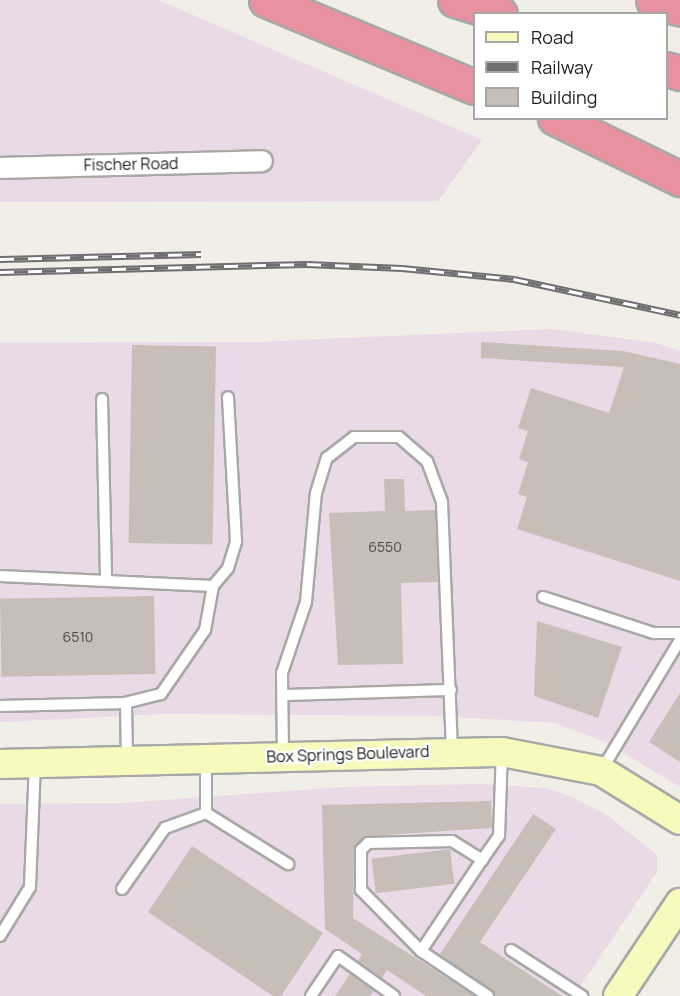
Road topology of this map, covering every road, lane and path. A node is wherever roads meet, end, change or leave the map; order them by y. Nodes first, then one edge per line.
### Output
1 (266, 0) edge
2 (455, 0) edge
3 (653, 0) edge
4 (680, 9) edge
5 (494, 12) edge
6 (473, 87) edge
7 (559, 120) edge
8 (262, 161) dead end
9 (0, 168) edge
10 (680, 179) edge
11 (228, 397) dead end
12 (102, 399) dead end
13 (0, 576) edge
14 (106, 579) junction
15 (213, 586) junction
16 (543, 597) dead end
17 (680, 633) edge
18 (680, 640) edge
19 (451, 690) junction
20 (283, 694) junction
21 (126, 703) junction
22 (0, 706) edge
23 (452, 751) junction
24 (502, 752) junction
25 (283, 756) junction
26 (206, 758) junction
27 (127, 760) junction
28 (35, 763) junction
29 (0, 764) edge
30 (601, 771) junction
31 (206, 813) junction
32 (680, 820) edge
33 (482, 860) junction
34 (288, 864) dead end
35 (122, 889) dead end
36 (680, 903) edge
37 (0, 936) edge
38 (511, 950) dead end
39 (420, 951) junction
40 (396, 995) edge
41 (311, 996) edge
42 (488, 996) edge
43 (582, 996) edge
44 (618, 996) edge

1 - 6 highway
2 - 5 highway
3 - 4 highway
7 - 10 highway
8 - 9 street, Fischer Road
11 - 15 lane
12 - 14 lane
13 - 14 lane
14 - 15 lane
15 - 21 lane
16 - 17 lane
18 - 30 lane
19 - 20 lane
19 - 20 lane
19 - 23 lane
20 - 25 lane
21 - 22 lane
21 - 27 lane
23 - 24 street, Box Springs Boulevard
23 - 25 street, Box Springs Boulevard
24 - 30 street, Box Springs Boulevard
24 - 33 lane
25 - 26 street, Box Springs Boulevard
26 - 27 street, Box Springs Boulevard
26 - 31 lane
27 - 28 street, Box Springs Boulevard
28 - 29 street, Box Springs Boulevard
28 - 37 lane
30 - 32 street, Box Springs Boulevard
31 - 34 lane
31 - 35 lane
33 - 39 lane
33 - 39 lane
36 - 44 street
38 - 43 lane
39 - 42 lane
40 - 41 lane

